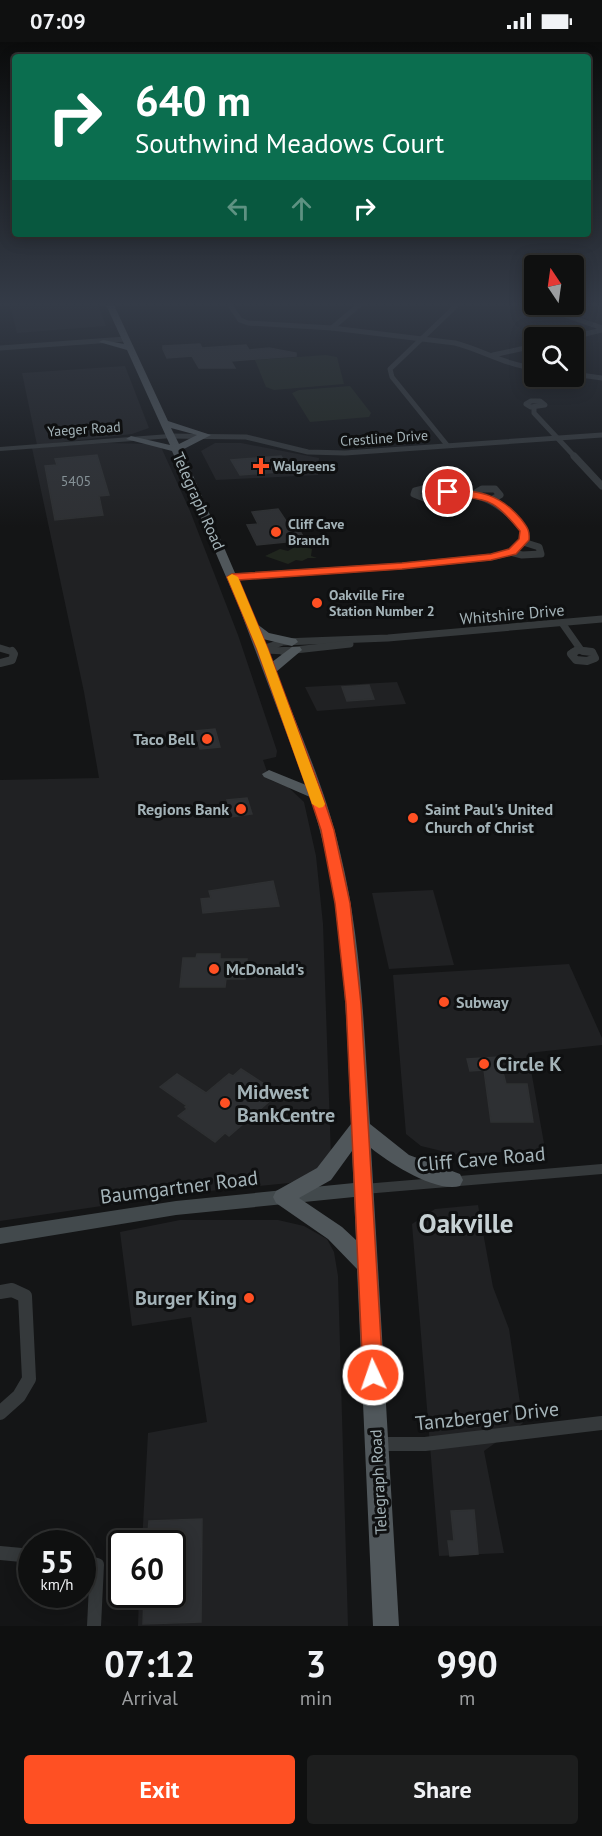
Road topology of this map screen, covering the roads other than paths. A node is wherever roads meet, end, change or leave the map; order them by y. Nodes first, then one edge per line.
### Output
1 (144, 379) edge
2 (394, 379) edge
3 (534, 407) dead end
4 (164, 423) junction
5 (206, 435) junction
6 (602, 435) edge
7 (170, 436) junction
8 (557, 438) junction
9 (131, 439) junction
10 (447, 446) junction
11 (0, 449) edge
12 (176, 449) junction
13 (602, 486) edge
14 (435, 492) dead end
15 (523, 542) junction
16 (510, 552) junction
17 (232, 577) junction
18 (602, 619) edge
19 (562, 623) junction
20 (254, 627) junction
21 (294, 646) junction
22 (0, 648) edge
23 (262, 649) junction
24 (581, 650) dead end
25 (0, 663) edge
26 (270, 670) junction
27 (269, 774) dead end
28 (315, 794) junction
29 (360, 1126) junction
30 (602, 1169) edge
31 (453, 1180) junction
32 (364, 1189) junction
33 (283, 1197) junction
34 (0, 1236) edge
35 (368, 1266) junction
36 (0, 1292) edge
37 (0, 1413) edge
38 (602, 1424) edge
39 (376, 1444) junction
40 (0, 1553) edge
41 (18, 1555) edge
42 (96, 1565) edge
43 (96, 1585) edge
44 (95, 1608) edge
45 (94, 1626) edge
46 (386, 1626) edge

1 - 4 main road, Telegraph Road
2 - 10 street
3 - 8 street
4 - 5 main road
4 - 7 main road, Telegraph Road
4 - 9 main road
5 - 7 street, Crestline Drive
5 - 10 street, Crestline Drive
5 - 12 main road
6 - 8 street, Crestline Drive
7 - 9 street, Yaeger Road
7 - 12 main road, Telegraph Road
8 - 10 street, Crestline Drive
8 - 13 street
9 - 11 street, Yaeger Road
9 - 12 main road
12 - 17 main road, Telegraph Road
14 - 15 street
15 - 16 street
15 - 16 street
16 - 17 street
17 - 20 main road, Telegraph Road
18 - 19 street, Whitshire Drive
19 - 21 street, Whitshire Drive
19 - 24 street
20 - 21 main road
20 - 23 main road, Telegraph Road
21 - 23 street, Whitshire Drive
21 - 26 main road
22 - 25 street
23 - 26 main road, Telegraph Road
26 - 28 main road, Telegraph Road
27 - 28 main road
28 - 29 main road, Telegraph Road
29 - 31 main road
29 - 32 main road, Telegraph Road
29 - 33 main road
30 - 31 street, Cliff Cave Road
31 - 32 street, Cliff Cave Road
32 - 33 main road, Baumgartner Road
32 - 35 main road, Telegraph Road
33 - 34 main road, Baumgartner Road
33 - 35 main road
35 - 39 main road, Telegraph Road
36 - 37 street
38 - 39 street, Tanzberger Drive
39 - 46 main road, Telegraph Road
40 - 41 street
42 - 43 street
44 - 45 street

